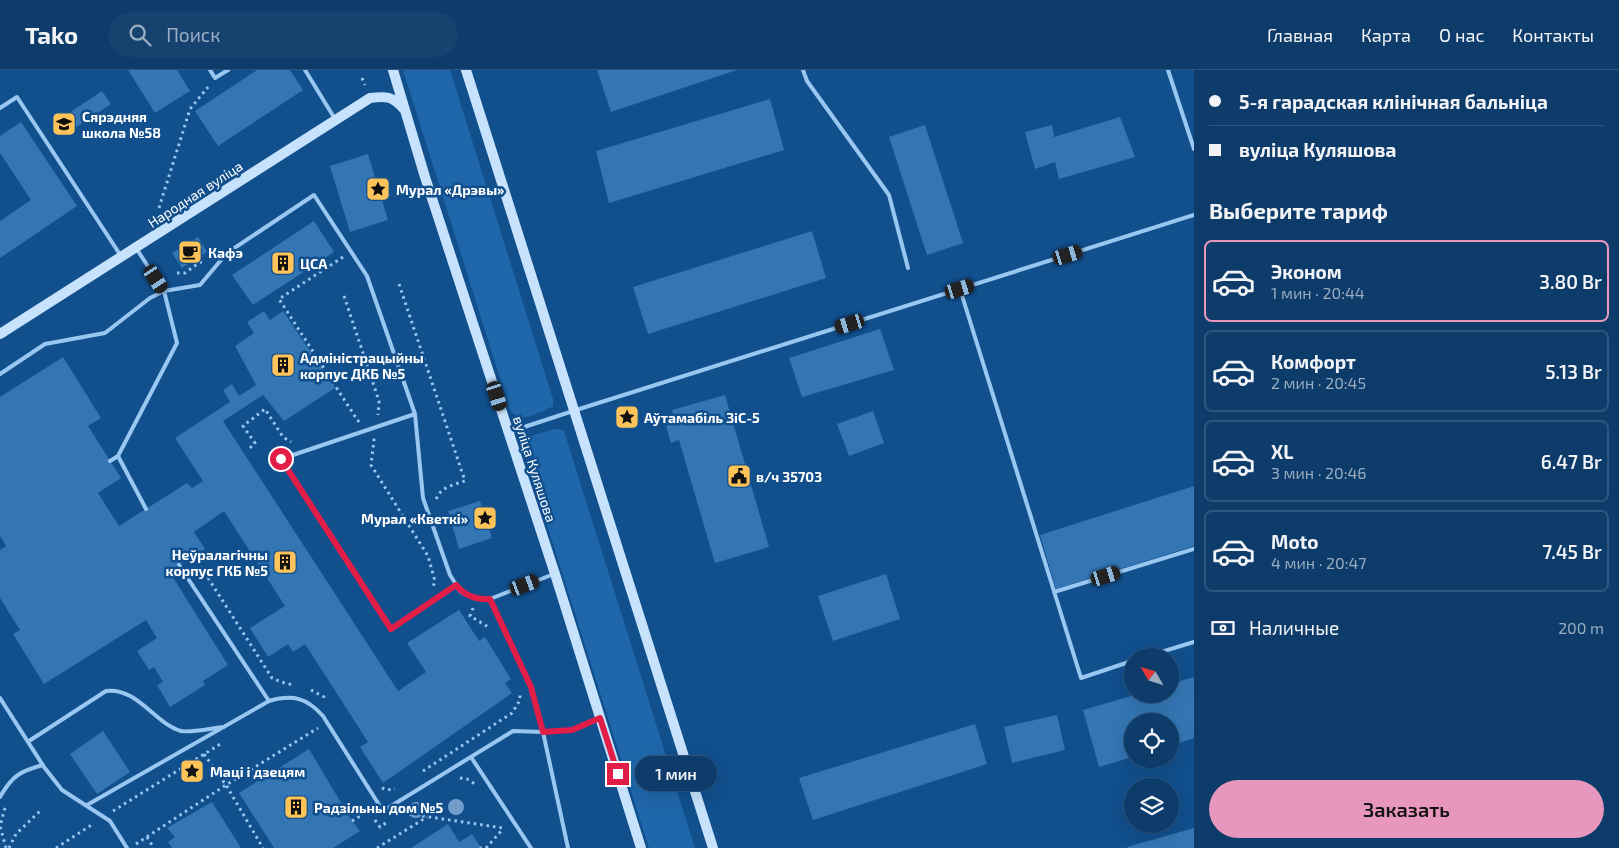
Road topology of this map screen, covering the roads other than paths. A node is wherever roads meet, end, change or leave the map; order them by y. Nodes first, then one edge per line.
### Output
1 (210, 70) edge
2 (228, 70) edge
3 (305, 70) edge
4 (393, 70) edge
5 (466, 70) edge
6 (803, 70) edge
7 (1168, 70) edge
8 (0, 108) edge
9 (406, 111) junction
10 (335, 120) junction
11 (1194, 150) edge
12 (1194, 215) edge
13 (136, 248) junction
14 (122, 257) junction
15 (908, 268) dead end
16 (960, 289) junction
17 (164, 292) junction
18 (0, 334) edge
19 (0, 374) edge
20 (573, 410) junction
21 (415, 414) junction
22 (509, 432) junction
23 (118, 456) junction
24 (110, 461) dead end
25 (146, 509) dead end
26 (1194, 549) edge
27 (179, 565) dead end
28 (555, 574) junction
29 (456, 585) junction
30 (1054, 592) junction
31 (490, 599) junction
32 (1194, 642) edge
33 (1174, 648) edge
34 (1124, 664) edge
35 (0, 698) edge
36 (269, 701) junction
37 (600, 718) junction
38 (227, 726) junction
39 (543, 732) junction
40 (28, 742) junction
41 (472, 757) junction
42 (43, 764) junction
43 (0, 797) edge
44 (87, 805) junction
45 (128, 848) edge
46 (531, 848) edge
47 (568, 848) edge
48 (641, 848) edge
49 (713, 848) edge

1 - 2 lane
3 - 10 lane
4 - 9 main road, вуліца Куляшова
5 - 20 main road
6 - 15 lane
7 - 11 lane
8 - 14 lane
9 - 10 main road, Народная вуліца
9 - 22 main road, вуліца Куляшова
10 - 13 main road, Народная вуліца
12 - 16 lane
13 - 14 main road, Народная вуліца
13 - 17 lane
14 - 18 main road, Народная вуліца
16 - 20 lane
16 - 30 lane
17 - 19 lane
17 - 21 lane
17 - 23 lane
20 - 22 lane
20 - 49 main road
21 - 29 lane
21 - 29 lane
22 - 28 main road, вуліца Куляшова
23 - 24 lane
23 - 25 lane
26 - 30 lane
27 - 36 lane
28 - 31 lane
28 - 37 main road, вуліца Куляшова
29 - 31 lane
30 - 34 lane
31 - 39 lane
32 - 33 lane
35 - 40 lane
36 - 38 lane
36 - 41 lane
37 - 39 lane
37 - 48 main road, вуліца Куляшова
38 - 40 lane
38 - 44 lane
39 - 41 lane
39 - 47 lane
40 - 42 lane
41 - 46 lane
42 - 43 lane
42 - 44 lane
44 - 45 lane

